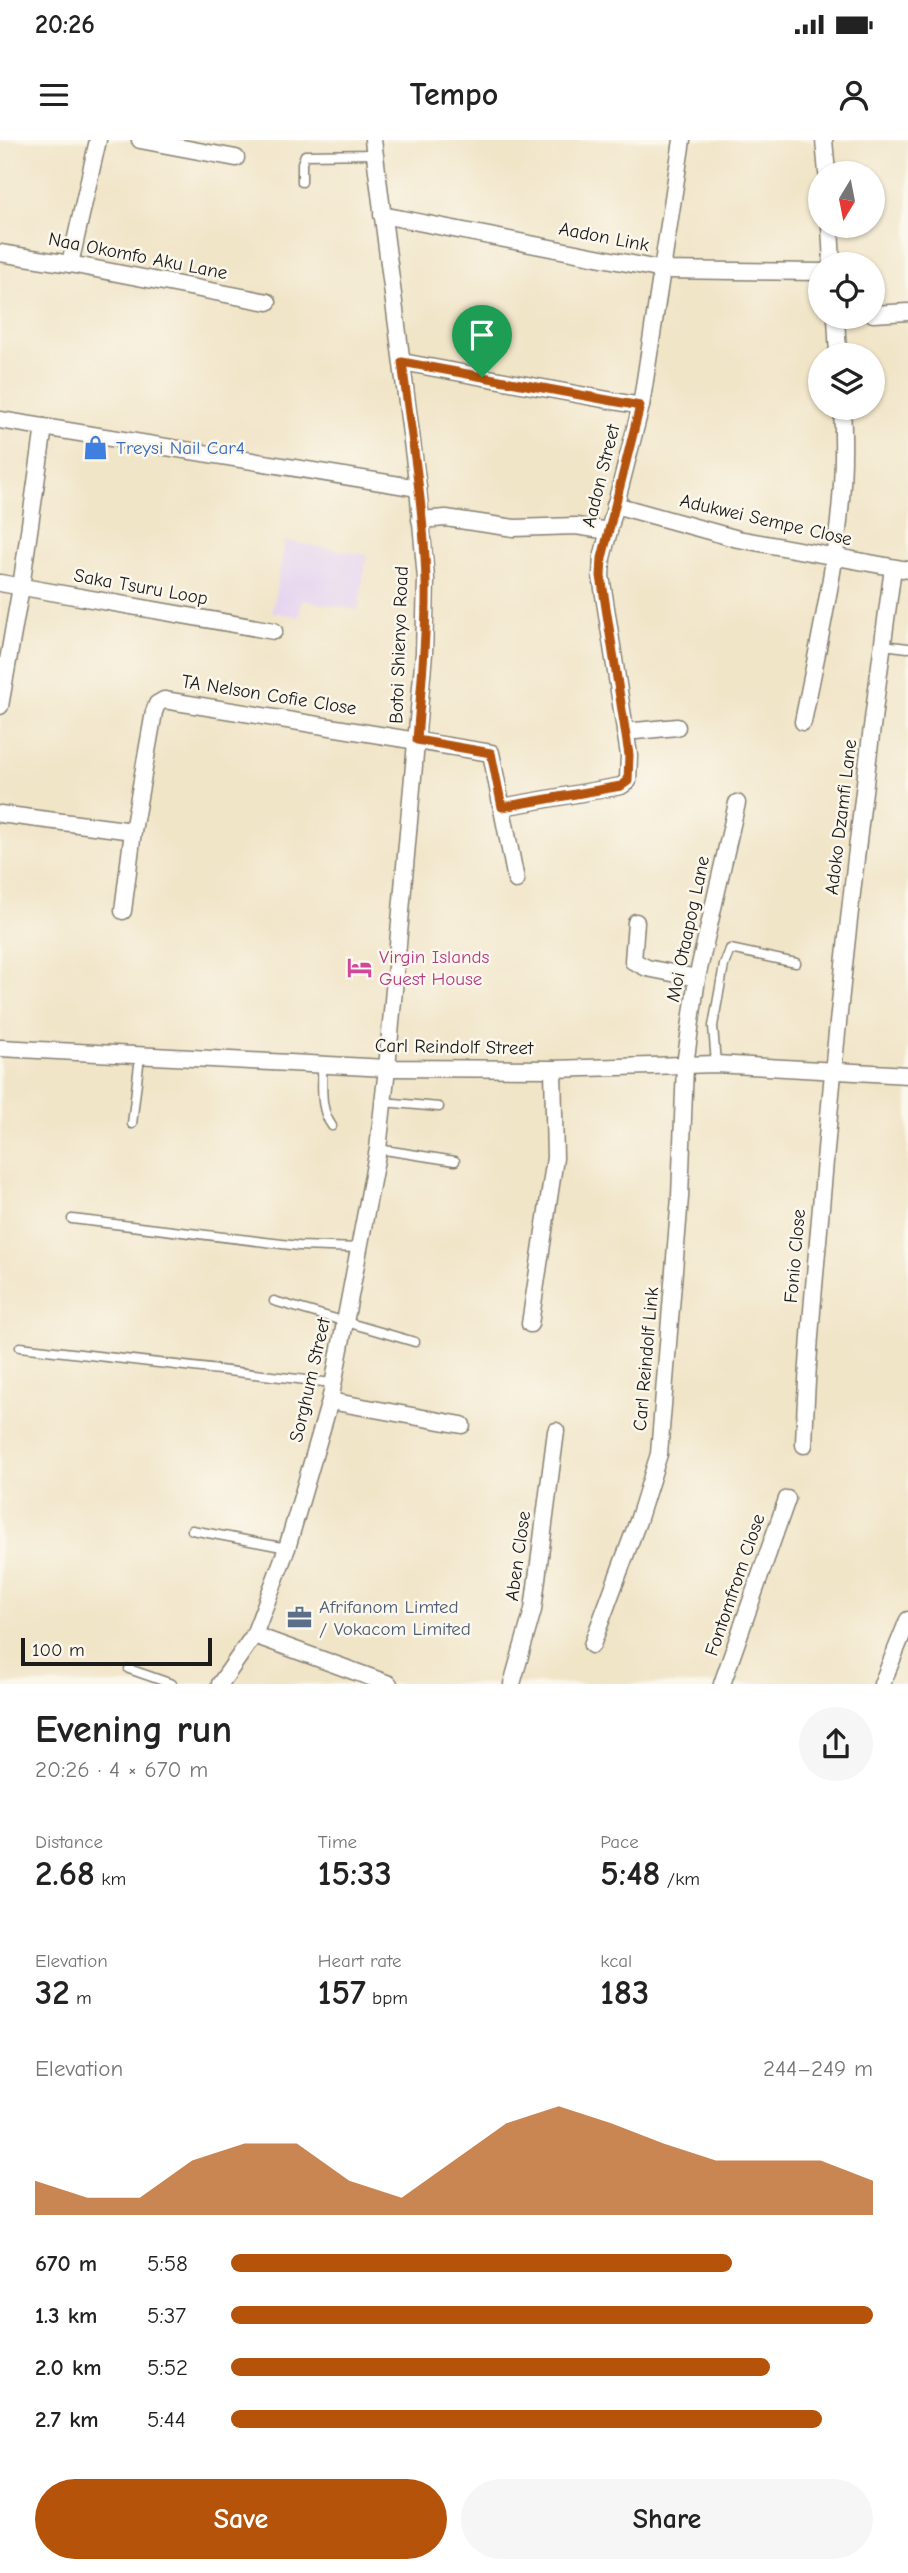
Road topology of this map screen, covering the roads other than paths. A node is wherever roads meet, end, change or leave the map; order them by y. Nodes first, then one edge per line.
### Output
1 (98, 140) edge
2 (140, 140) edge
3 (682, 140) edge
4 (824, 140) edge
5 (374, 147) edge
6 (236, 158) dead end
7 (826, 161) edge
8 (302, 182) dead end
9 (382, 215) junction
10 (0, 253) edge
11 (70, 264) junction
12 (663, 270) junction
13 (808, 272) edge
14 (268, 302) dead end
15 (908, 312) edge
16 (885, 313) edge
17 (402, 362) junction
18 (640, 406) junction
19 (0, 419) edge
20 (842, 420) edge
21 (44, 427) junction
22 (418, 488) junction
23 (615, 505) junction
24 (421, 520) junction
25 (609, 531) junction
26 (836, 558) junction
27 (901, 569) edge
28 (0, 583) edge
29 (21, 587) junction
30 (274, 631) dead end
31 (883, 645) junction
32 (908, 648) edge
33 (0, 706) edge
34 (803, 722) dead end
35 (677, 727) dead end
36 (625, 732) junction
37 (417, 740) junction
38 (737, 803) dead end
39 (502, 807) junction
40 (0, 814) edge
41 (133, 831) junction
42 (516, 880) dead end
43 (123, 911) dead end
44 (636, 922) dead end
45 (796, 963) dead end
46 (696, 978) junction
47 (0, 1048) edge
48 (140, 1056) junction
49 (716, 1064) junction
50 (322, 1065) junction
51 (685, 1065) junction
52 (387, 1069) junction
53 (553, 1069) junction
54 (832, 1072) junction
55 (908, 1075) edge
56 (383, 1102) junction
57 (439, 1107) dead end
58 (132, 1124) dead end
59 (332, 1126) dead end
60 (378, 1149) junction
61 (455, 1161) dead end
62 (72, 1219) dead end
63 (359, 1248) junction
64 (274, 1301) dead end
65 (345, 1321) junction
66 (530, 1324) dead end
67 (415, 1342) dead end
68 (20, 1347) dead end
69 (332, 1383) junction
70 (330, 1401) junction
71 (462, 1425) dead end
72 (556, 1431) dead end
73 (804, 1445) dead end
74 (787, 1499) dead end
75 (191, 1530) dead end
76 (287, 1548) junction
77 (906, 1629) edge
78 (254, 1635) junction
79 (592, 1645) dead end
80 (129, 1669) dead end
81 (172, 1684) edge
82 (220, 1684) edge
83 (389, 1684) edge
84 (512, 1684) edge
85 (722, 1684) edge
86 (882, 1684) edge

1 - 11 street
2 - 6 street
3 - 12 street, Aadon Street
4 - 7 street
5 - 8 lane
5 - 9 street, Botoi Shienyo Road
9 - 12 street, Aadon Link
9 - 17 street, Botoi Shienyo Road
10 - 11 street, Naa Okomfo Aku Lane
11 - 14 street, Naa Okomfo Aku Lane
12 - 13 street, Aadon Link
12 - 18 street, Aadon Street
15 - 16 street
17 - 18 street
17 - 22 street, Botoi Shienyo Road
18 - 23 street, Aadon Street
19 - 21 street
20 - 26 street
21 - 22 street
21 - 29 street
22 - 24 street, Botoi Shienyo Road
23 - 25 street, Aadon Street
23 - 26 street, Adukwei Sempe Close
24 - 25 street
24 - 37 street, Botoi Shienyo Road
25 - 36 street, Aadon Street
26 - 27 street, Adukwei Sempe Close
26 - 34 street
27 - 31 street, Adoko Dzamfi Lane
28 - 29 street, Saka Tsuru Loop
29 - 30 street, Saka Tsuru Loop
29 - 33 street
31 - 32 lane
31 - 54 street, Adoko Dzamfi Lane
35 - 36 street
36 - 39 street, Aadon Street
37 - 39 street
37 - 41 street, TA Nelson Cofie Close
37 - 52 street, Botoi Shienyo Road
38 - 46 street, Moi Otaapog Lane
39 - 42 street
40 - 41 street
41 - 43 street, TA Nelson Cofie Close
44 - 46 street
45 - 49 lane
46 - 51 street, Moi Otaapog Lane
47 - 48 street, Carl Reindolf Street
48 - 50 street, Carl Reindolf Street
48 - 58 lane
49 - 51 street, Carl Reindolf Street
49 - 54 street, Carl Reindolf Street
50 - 52 street, Carl Reindolf Street
50 - 59 lane
51 - 53 street, Carl Reindolf Street
51 - 79 street, Carl Reindolf Link
52 - 53 street, Carl Reindolf Street
52 - 56 street, Sorghum Street
53 - 66 street
54 - 55 street, Carl Reindolf Street
54 - 73 street, Fonio Close
56 - 57 lane
56 - 60 street, Sorghum Street
60 - 61 lane
60 - 63 street, Sorghum Street
62 - 63 lane
63 - 65 street, Sorghum Street
64 - 65 lane
65 - 67 lane
65 - 69 street, Sorghum Street
68 - 69 lane
69 - 70 street, Sorghum Street
70 - 71 street
70 - 76 street, Sorghum Street
72 - 84 street, Aben Close
74 - 85 street, Fontomfrom Close
75 - 76 lane
76 - 78 street, Sorghum Street
77 - 86 street
78 - 82 street, Sorghum Street
78 - 83 street
80 - 81 lane

